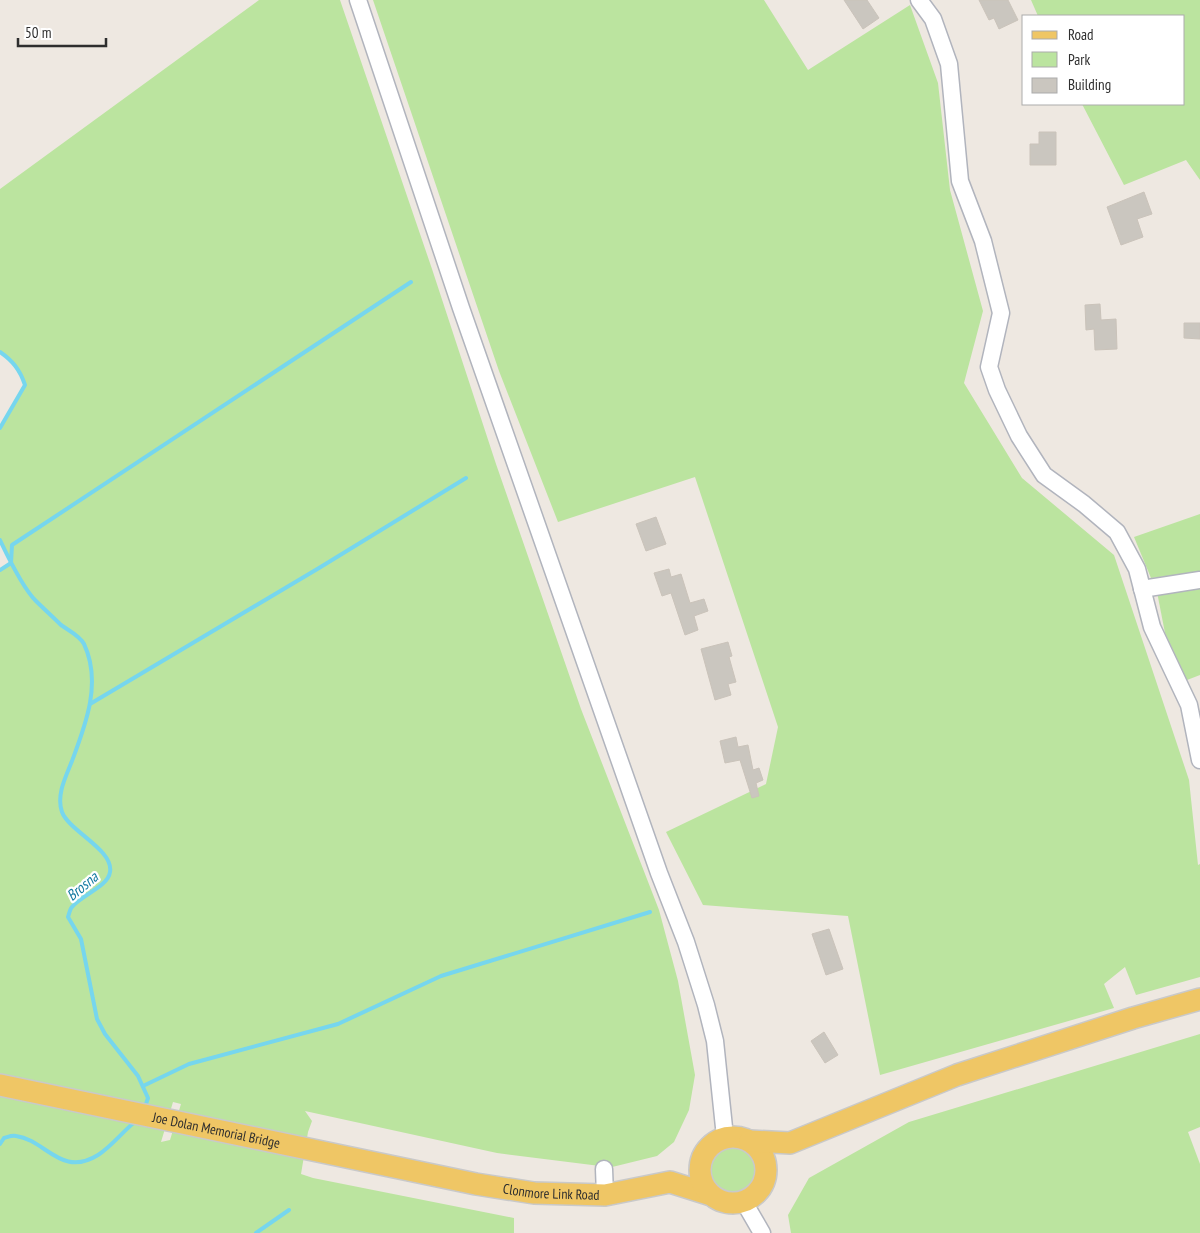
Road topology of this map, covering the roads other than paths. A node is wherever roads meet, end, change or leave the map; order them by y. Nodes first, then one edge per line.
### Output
1 (358, 0) edge
2 (919, 0) edge
3 (1200, 580) edge
4 (1142, 589) junction
5 (1200, 760) edge
6 (1200, 999) edge
7 (0, 1085) edge
8 (725, 1137) junction
9 (750, 1141) junction
10 (790, 1143) junction
11 (702, 1156) junction
12 (604, 1168) dead end
13 (766, 1172) junction
14 (435, 1174) joint
15 (670, 1182) junction
16 (708, 1194) junction
17 (605, 1195) junction
18 (744, 1202) junction
19 (762, 1233) edge

1 - 8 street
2 - 4 street
3 - 4 street
4 - 5 street
6 - 10 main road
7 - 14 main road, Joe Dolan Memorial Bridge
8 - 9 main road
8 - 11 main road
9 - 10 main road
9 - 13 main road
10 - 13 main road
11 - 15 main road, Clonmore Link Road
11 - 16 main road
12 - 17 street
13 - 18 main road
14 - 17 main road, Clonmore Link Road
15 - 16 main road, Clonmore Link Road
15 - 17 main road, Clonmore Link Road
16 - 18 main road
18 - 19 street

